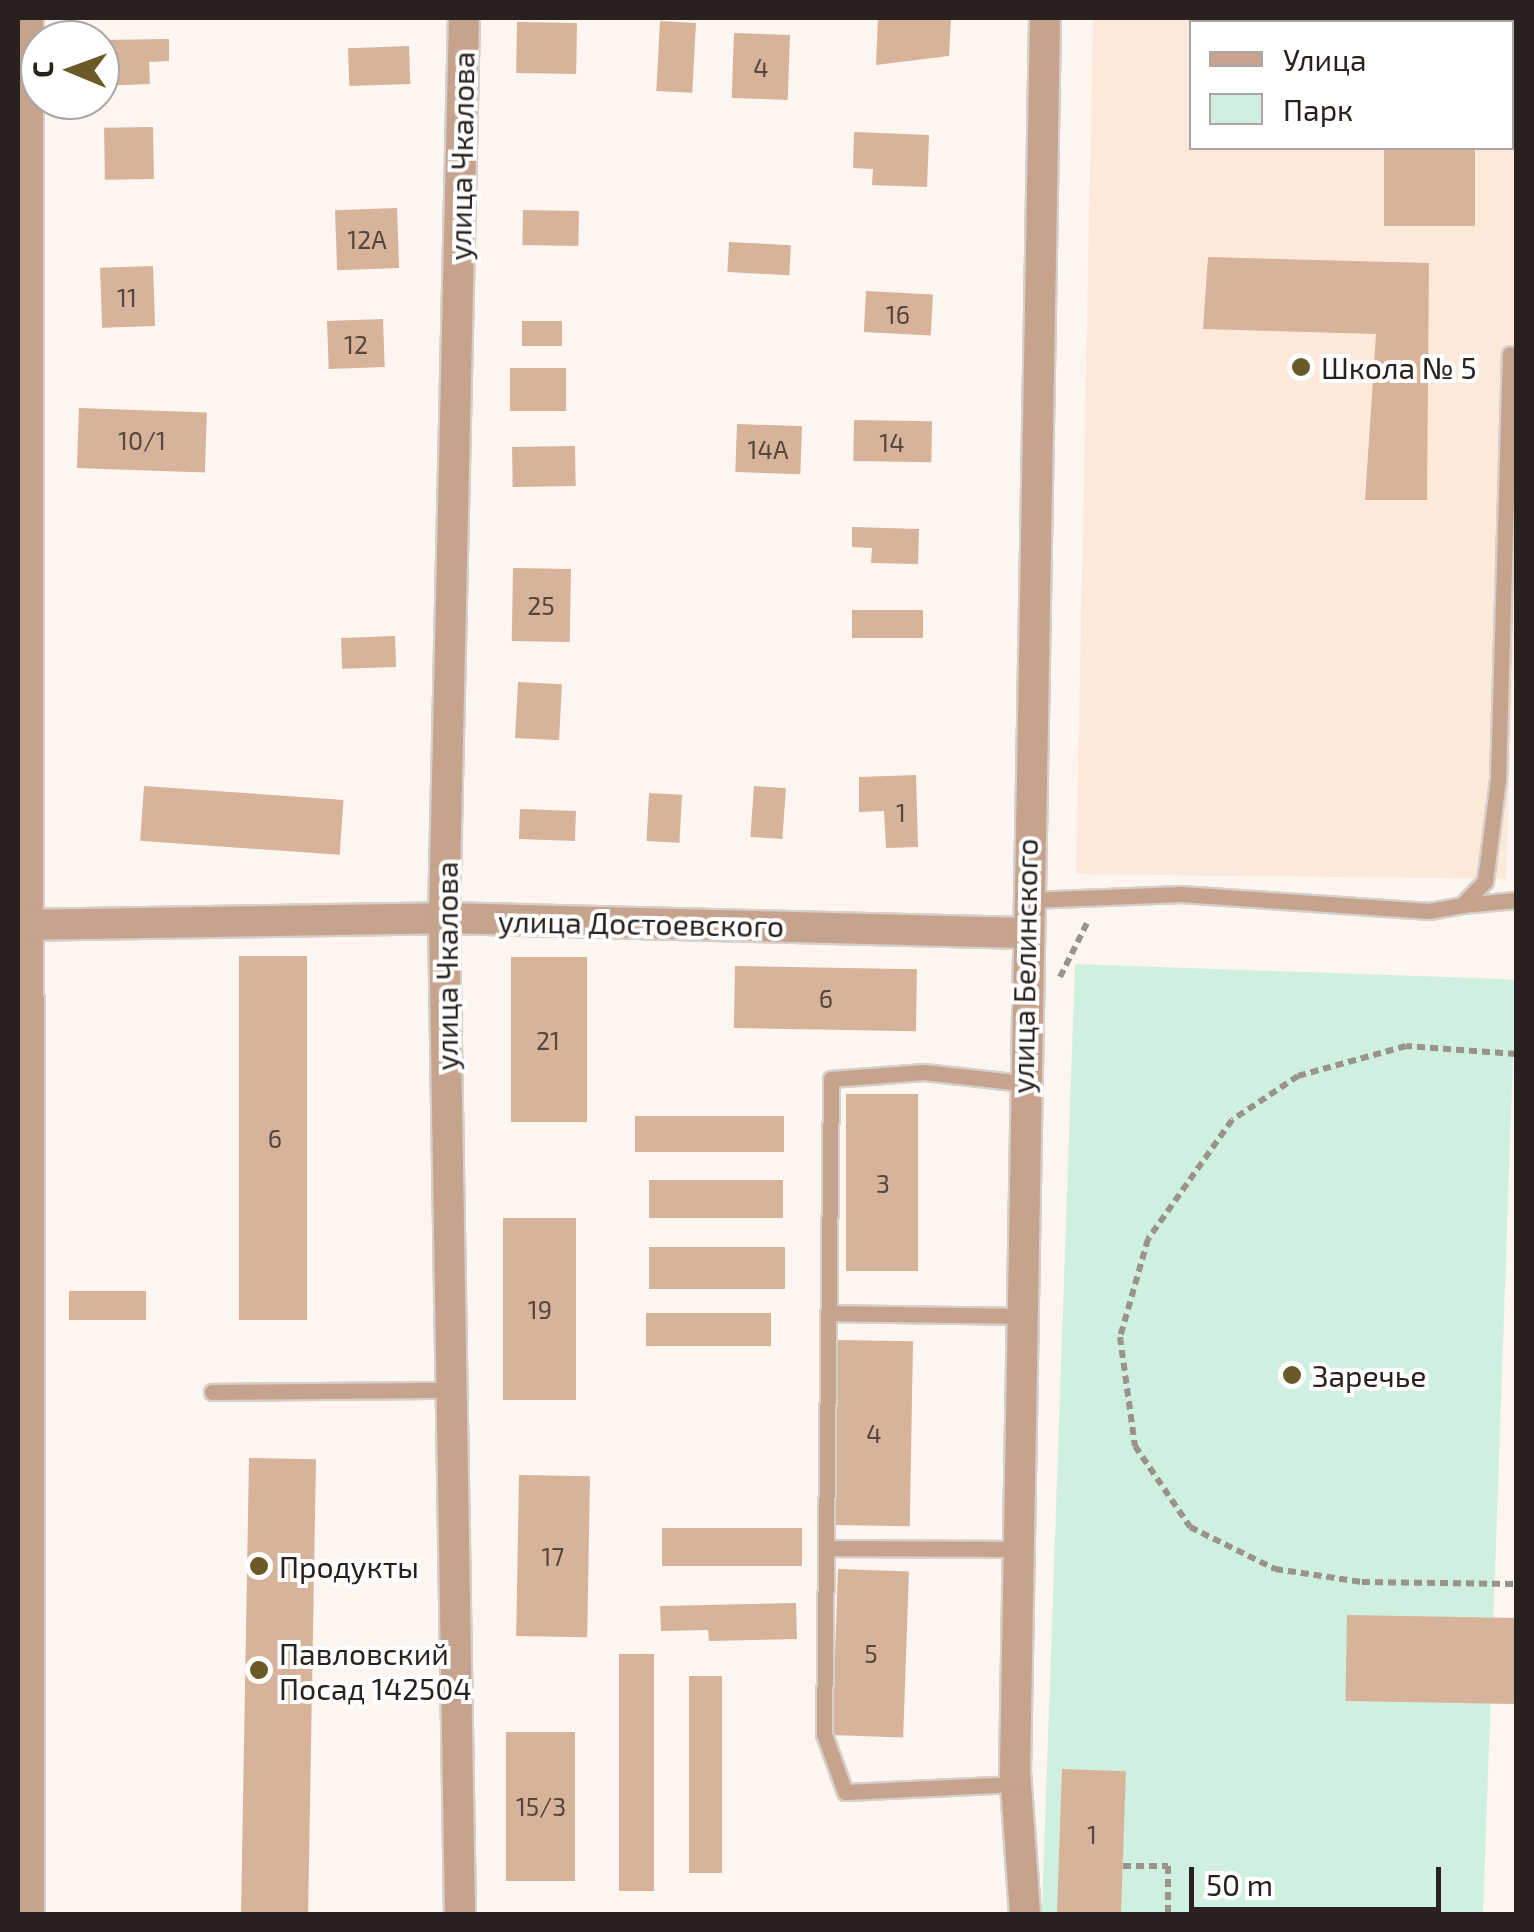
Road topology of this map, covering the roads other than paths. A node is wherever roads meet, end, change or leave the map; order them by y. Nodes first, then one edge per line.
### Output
1 (28, 18) edge
2 (464, 18) edge
3 (1045, 18) edge
4 (1510, 354) dead end
5 (1025, 900) junction
6 (1516, 900) edge
7 (1462, 905) junction
8 (444, 918) junction
9 (25, 925) edge
10 (1024, 933) junction
11 (1022, 1083) junction
12 (829, 1313) junction
13 (1020, 1316) junction
14 (452, 1390) junction
15 (212, 1392) dead end
16 (826, 1548) junction
17 (1017, 1549) junction
18 (1016, 1784) junction
19 (30, 1914) edge
20 (460, 1914) edge
21 (1025, 1914) edge

1 - 9 street
2 - 8 street, улица Чкалова
3 - 5 street, улица Белинского
4 - 7 lane
5 - 7 lane
5 - 10 street, улица Белинского
6 - 7 lane
8 - 9 street, улица Достоевского
8 - 10 street, улица Достоевского
8 - 14 street, улица Чкалова
9 - 19 street
10 - 11 street, улица Белинского
11 - 12 lane
11 - 13 street, улица Белинского
12 - 13 lane
12 - 16 lane
13 - 17 street, улица Белинского
14 - 15 lane
14 - 20 street, улица Чкалова
16 - 17 lane
16 - 18 lane
17 - 18 street, улица Белинского
18 - 21 street, улица Белинского

